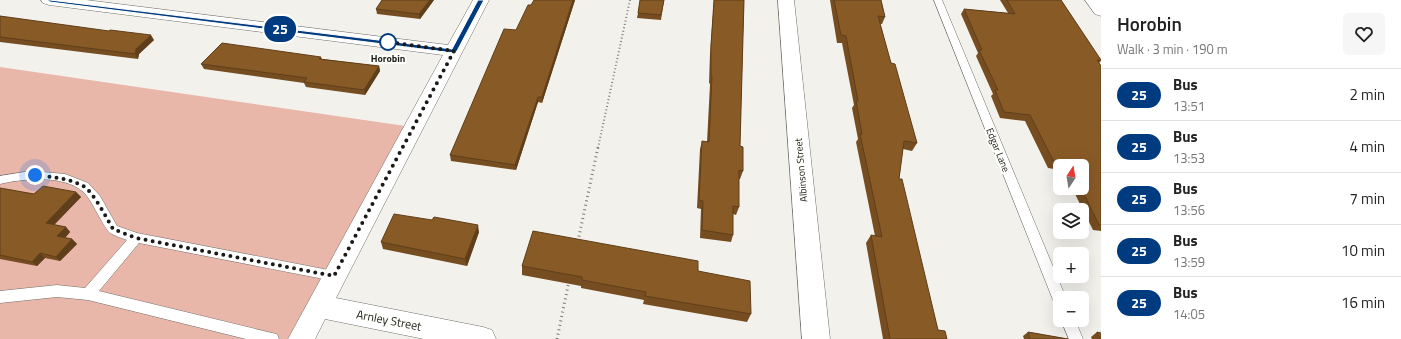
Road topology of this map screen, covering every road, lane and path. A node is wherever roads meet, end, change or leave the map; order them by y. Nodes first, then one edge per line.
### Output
1 (49, 0) edge
2 (481, 0) edge
3 (630, 0) edge
4 (786, 0) edge
5 (938, 0) edge
6 (1093, 0) edge
7 (73, 1) edge
8 (1101, 11) edge
9 (454, 51) junction
10 (0, 180) edge
11 (136, 238) junction
12 (576, 247) edge
13 (334, 276) junction
14 (570, 278) edge
15 (1056, 291) edge
16 (88, 294) junction
17 (0, 297) edge
18 (318, 306) junction
19 (1071, 327) edge
20 (272, 339) edge
21 (301, 339) edge
22 (483, 339) edge
23 (556, 339) edge
24 (816, 339) edge
25 (1076, 339) edge

1 - 7 street
2 - 9 street
3 - 12 path
4 - 24 street, Albinson Street
5 - 15 lane, Edgar Lane
6 - 8 street
7 - 9 street
9 - 13 street
10 - 11 lane
11 - 13 lane
11 - 16 lane
13 - 18 street
14 - 23 path
16 - 17 lane
16 - 20 lane
18 - 21 street
18 - 22 street, Arnley Street
19 - 25 lane

